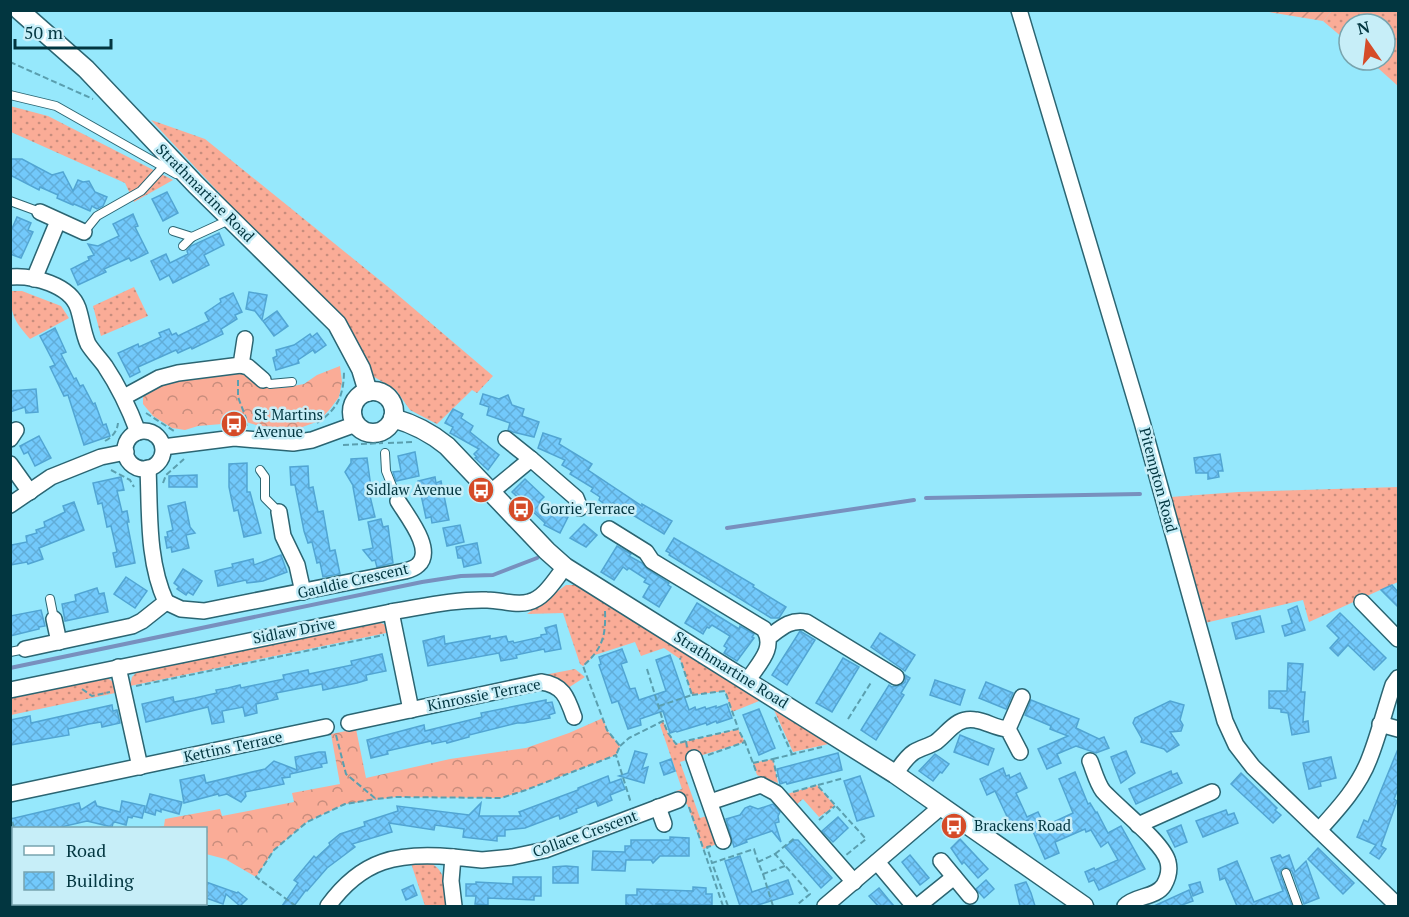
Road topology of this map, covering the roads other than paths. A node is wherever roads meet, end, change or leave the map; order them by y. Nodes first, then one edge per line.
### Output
1 (19, 10) edge
2 (1019, 10) edge
3 (10, 95) edge
4 (163, 167) junction
5 (196, 185) junction
6 (10, 201) edge
7 (40, 212) joint
8 (231, 220) junction
9 (58, 221) junction
10 (173, 231) dead end
11 (84, 232) joint
12 (192, 237) junction
13 (183, 246) dead end
14 (10, 277) edge
15 (34, 279) junction
16 (245, 339) dead end
17 (241, 365) junction
18 (263, 380) joint
19 (292, 382) dead end
20 (368, 392) junction
21 (128, 395) junction
22 (393, 418) junction
23 (356, 424) junction
24 (138, 432) junction
25 (506, 438) dead end
26 (163, 447) junction
27 (126, 452) junction
28 (385, 453) dead end
29 (531, 459) junction
30 (10, 464) edge
31 (148, 468) junction
32 (260, 470) dead end
33 (30, 492) junction
34 (491, 492) junction
35 (398, 501) joint
36 (10, 506) edge
37 (580, 508) dead end
38 (279, 512) joint
39 (609, 529) dead end
40 (565, 567) junction
41 (303, 592) junction
42 (50, 599) dead end
43 (166, 602) junction
44 (1362, 602) dead end
45 (391, 612) junction
46 (54, 619) joint
47 (769, 637) junction
48 (1398, 639) edge
49 (58, 642) junction
50 (18, 651) edge
51 (118, 668) junction
52 (896, 677) dead end
53 (1398, 678) edge
54 (748, 680) junction
55 (10, 690) edge
56 (1022, 698) dead end
57 (411, 710) junction
58 (574, 717) dead end
59 (1380, 724) junction
60 (337, 726) joint
61 (1008, 729) junction
62 (1398, 729) edge
63 (1020, 752) dead end
64 (694, 758) road end
65 (1090, 761) dead end
66 (140, 766) junction
67 (895, 774) junction
68 (1212, 792) dead end
69 (10, 794) edge
70 (678, 800) road end
71 (710, 802) junction
72 (942, 806) junction
73 (658, 807) junction
74 (664, 824) dead end
75 (1138, 825) junction
76 (1319, 830) junction
77 (723, 841) dead end
78 (453, 857) junction
79 (941, 861) dead end
80 (877, 862) junction
81 (1286, 873) dead end
82 (954, 877) junction
83 (854, 882) junction
84 (1388, 894) junction
85 (970, 896) dead end
86 (328, 906) edge
87 (454, 906) edge
88 (825, 906) edge
89 (916, 906) edge
90 (1084, 906) edge
91 (1125, 906) edge
92 (1298, 906) edge
93 (1377, 906) edge
94 (1398, 906) edge

1 - 5 street, Strathmartine Road
2 - 76 street, Pitempton Road
3 - 4 lane
4 - 5 lane
4 - 11 lane
5 - 8 street, Strathmartine Road
6 - 7 lane
7 - 9 street
8 - 12 lane
8 - 20 street, Strathmartine Road
9 - 11 street
9 - 15 street
10 - 12 lane
12 - 13 lane
14 - 15 street
15 - 21 street
16 - 17 street
17 - 18 street
17 - 21 street
18 - 19 lane
20 - 22 street
20 - 23 street
21 - 24 street
22 - 23 street
22 - 34 street, Strathmartine Road
23 - 26 street
24 - 26 street
24 - 27 street
25 - 29 street
26 - 31 street
27 - 31 street
27 - 33 street
28 - 35 lane, Gauldie Crescent
29 - 34 street
29 - 37 street
30 - 33 street
31 - 43 street
32 - 38 lane
33 - 36 street
34 - 40 street, Strathmartine Road
35 - 41 street, Gauldie Crescent
38 - 41 street
39 - 47 street
40 - 45 street, Sidlaw Drive
40 - 54 street, Strathmartine Road
41 - 43 street, Gauldie Crescent
42 - 46 lane
43 - 49 street
44 - 48 street
45 - 51 street, Sidlaw Drive
45 - 57 street, Kinrossie Terrace
46 - 49 street
47 - 52 street
47 - 54 street
49 - 50 street
51 - 55 street, Sidlaw Drive
51 - 66 street
53 - 59 street
54 - 67 street, Strathmartine Road
56 - 61 street
57 - 58 street, Kinrossie Terrace
57 - 60 street, Kinrossie Terrace
59 - 62 street
59 - 76 street
60 - 66 street, Kettins Terrace
61 - 63 street
61 - 67 street
64 - 71 street
65 - 75 street
66 - 69 street, Kettins Terrace
67 - 72 street, Strathmartine Road
68 - 75 street
70 - 73 street, Collace Crescent
71 - 77 street
71 - 83 street
72 - 80 street
72 - 90 street, Strathmartine Road
73 - 74 street, Collace Crescent
73 - 78 street, Collace Crescent
75 - 91 street
76 - 84 street, Pitempton Road
78 - 86 street, Collace Crescent
78 - 87 street
79 - 82 street
80 - 83 street
80 - 89 street
81 - 92 lane
82 - 85 street
82 - 89 street
83 - 88 street
84 - 93 street
84 - 94 street, Pitempton Road

